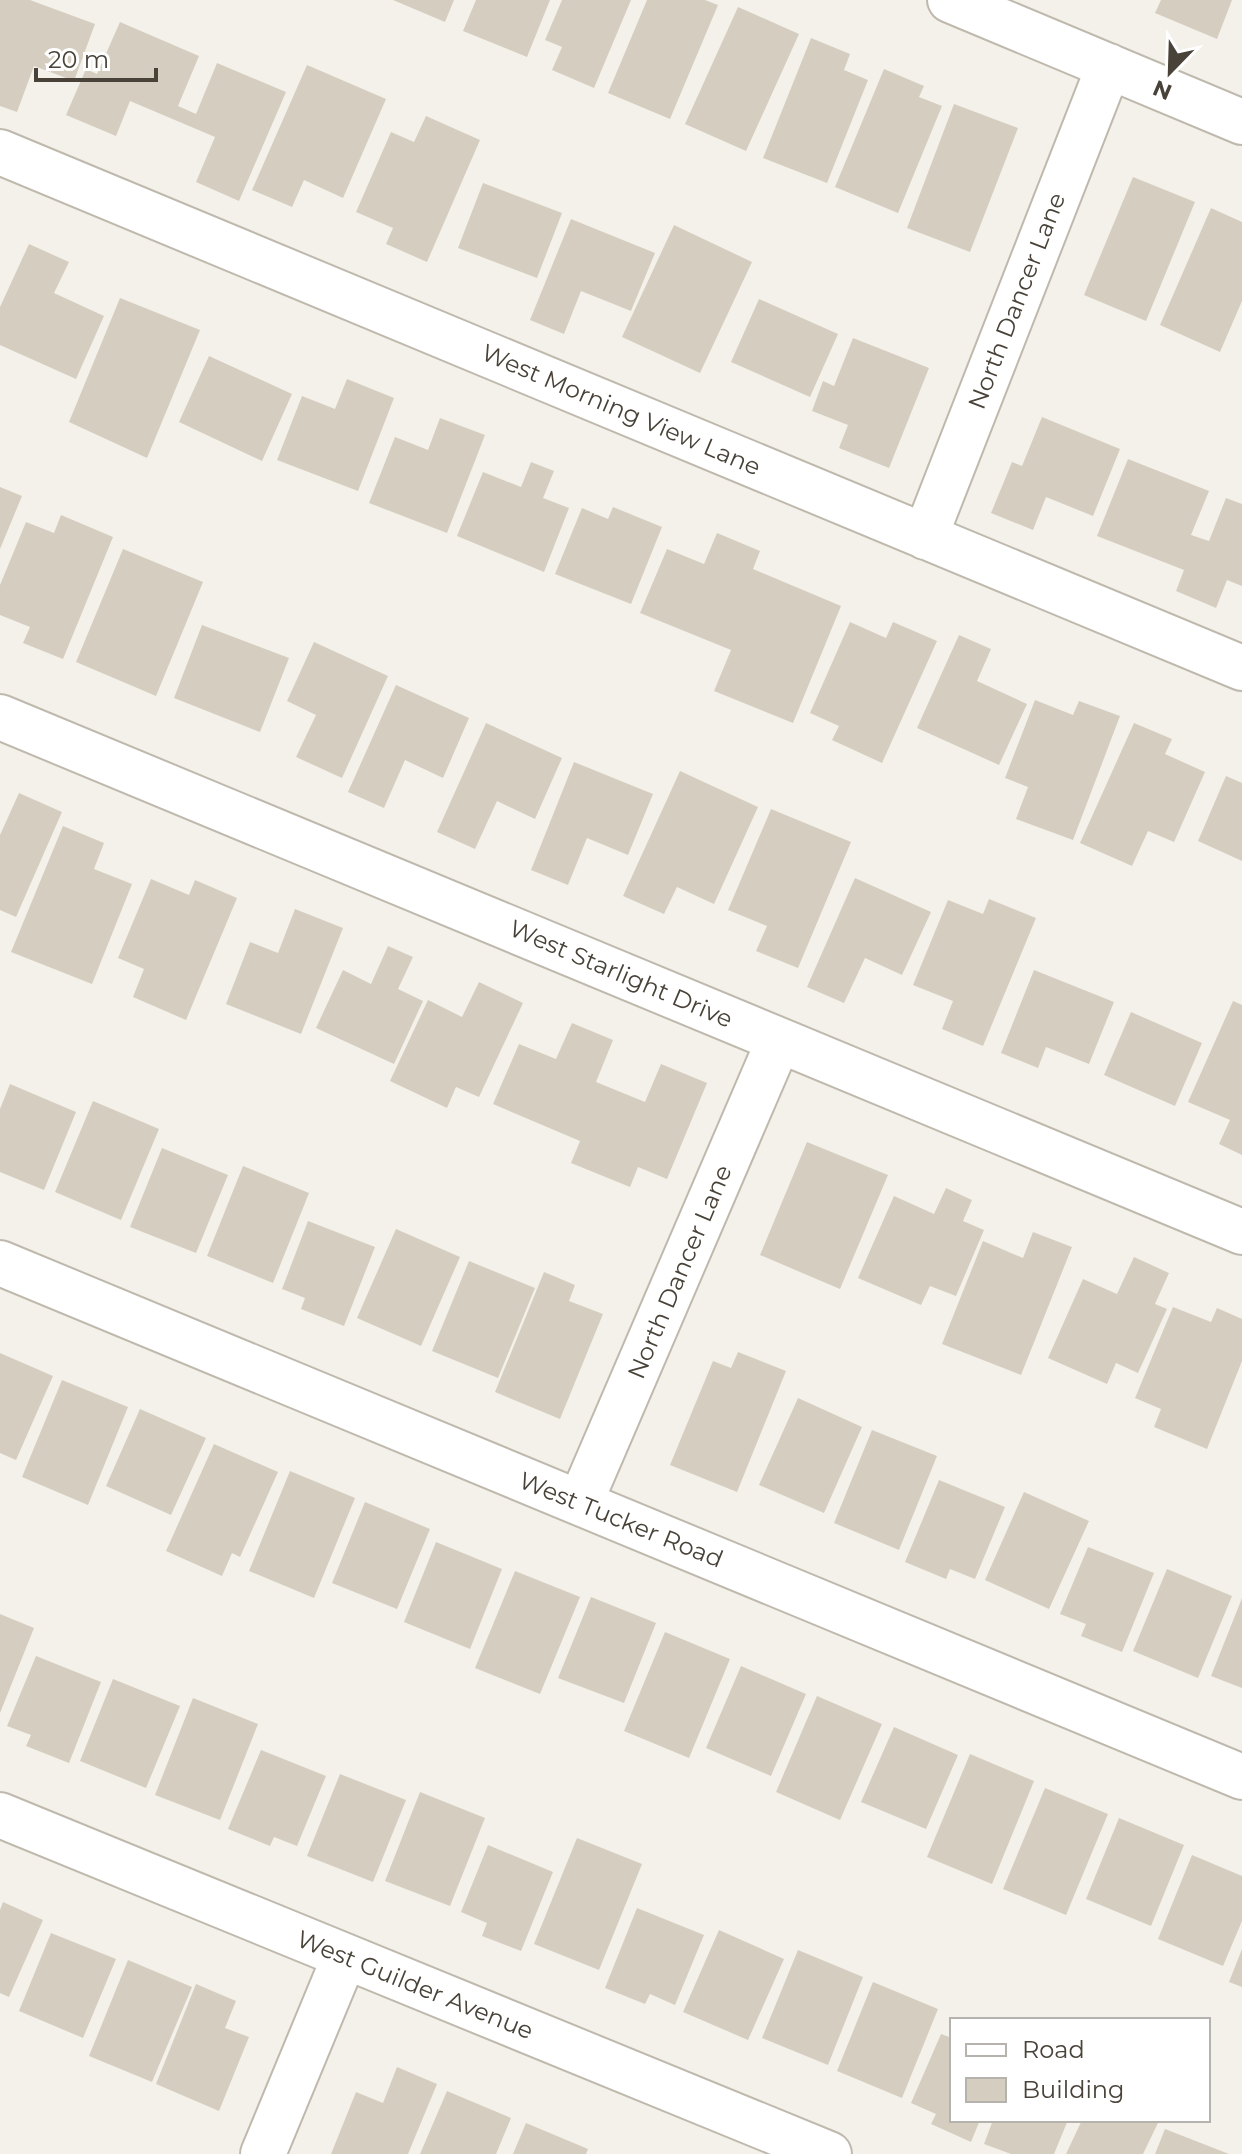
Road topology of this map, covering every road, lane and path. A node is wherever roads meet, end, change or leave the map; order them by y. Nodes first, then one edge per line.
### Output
1 (950, 0) edge
2 (1109, 66) junction
3 (1242, 122) edge
4 (0, 152) edge
5 (925, 537) junction
6 (1242, 668) edge
7 (0, 717) edge
8 (779, 1040) junction
9 (1242, 1232) edge
10 (0, 1263) edge
11 (580, 1503) junction
12 (1242, 1777) edge
13 (0, 1815) edge
14 (345, 1956) junction
15 (263, 2154) edge
16 (829, 2154) edge

1 - 2 street
2 - 3 street
2 - 5 street, North Dancer Lane
4 - 5 street, West Morning View Lane
5 - 6 street, West Morning View Lane
7 - 8 street, West Starlight Drive
8 - 9 street, West Starlight Drive
8 - 11 street, North Dancer Lane
10 - 11 street, West Tucker Road
11 - 12 street, West Tucker Road
13 - 14 street, West Guilder Avenue
14 - 15 street
14 - 16 street, West Guilder Avenue

